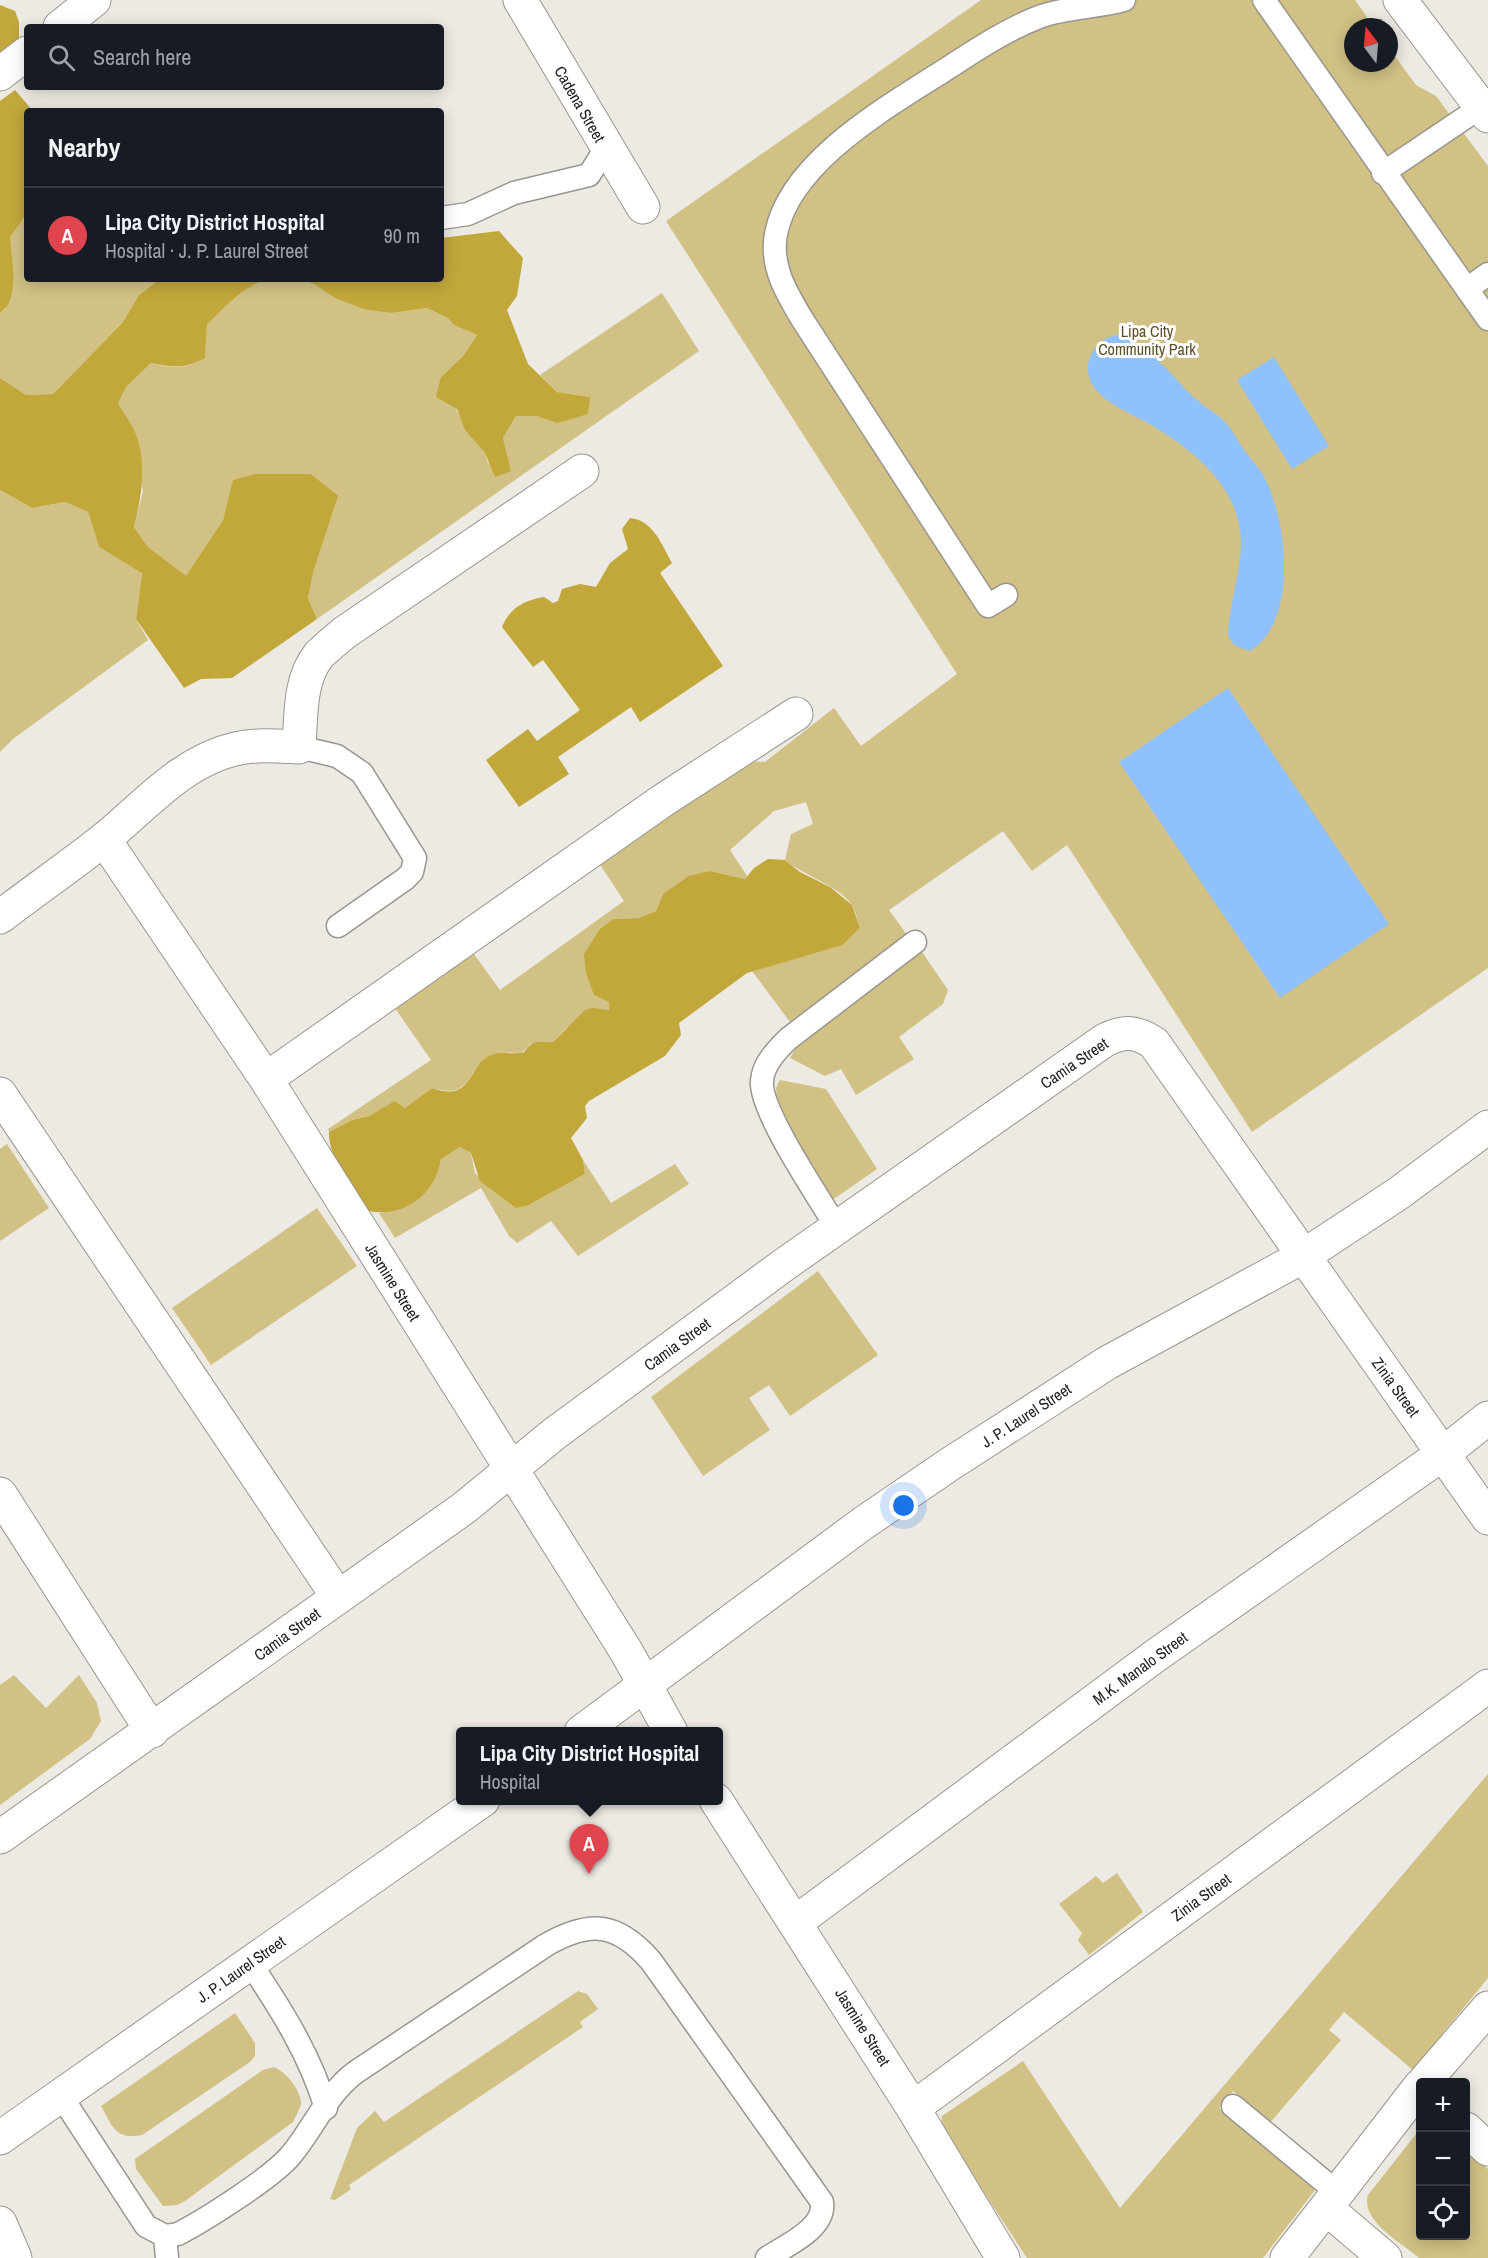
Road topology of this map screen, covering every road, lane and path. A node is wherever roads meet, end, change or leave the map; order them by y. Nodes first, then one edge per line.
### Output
1 (94, 0) edge
2 (520, 0) edge
3 (1124, 0) edge
4 (1264, 0) edge
5 (1400, 0) edge
6 (64, 24) edge
7 (24, 55) edge
8 (0, 74) edge
9 (1484, 111) edge
10 (606, 148) junction
11 (1383, 173) junction
12 (643, 207) dead end
13 (444, 218) edge
14 (1488, 274) edge
15 (1467, 289) junction
16 (1488, 319) edge
17 (582, 471) dead end
18 (1006, 595) dead end
19 (796, 714) dead end
20 (299, 747) junction
21 (104, 839) junction
22 (0, 917) edge
23 (338, 926) dead end
24 (915, 942) dead end
25 (266, 1079) junction
26 (0, 1094) edge
27 (1488, 1127) edge
28 (837, 1228) junction
29 (1302, 1257) junction
30 (1488, 1418) edge
31 (1444, 1453) junction
32 (510, 1470) junction
33 (0, 1494) edge
34 (1488, 1518) edge
35 (338, 1597) junction
36 (1488, 1686) edge
37 (645, 1687) junction
38 (587, 1727) edge
39 (669, 1727) edge
40 (152, 1731) junction
41 (476, 1805) edge
42 (719, 1805) edge
43 (0, 1837) edge
44 (796, 1922) junction
45 (250, 1963) junction
46 (1488, 2008) edge
47 (1429, 2078) edge
48 (1416, 2093) edge
49 (61, 2096) junction
50 (1233, 2106) dead end
51 (326, 2108) junction
52 (913, 2108) junction
53 (1469, 2132) edge
54 (0, 2138) edge
55 (1488, 2149) edge
56 (1332, 2201) junction
57 (0, 2223) edge
58 (166, 2247) edge
59 (15, 2258) edge
60 (767, 2258) edge
61 (1003, 2258) edge
62 (1287, 2258) edge
63 (1386, 2258) edge

1 - 6 street
2 - 10 street, Cadena Street
3 - 18 lane
4 - 11 lane
5 - 9 street
7 - 8 street
9 - 11 lane
10 - 12 street, Cadena Street
10 - 13 lane
11 - 15 lane
14 - 15 lane
15 - 16 lane
17 - 20 street
19 - 25 street
20 - 21 street
20 - 23 lane
21 - 22 street
21 - 25 street, Jasmine Street
24 - 28 lane
25 - 32 street, Jasmine Street
26 - 35 street
27 - 29 street, J. P. Laurel Street
28 - 29 street, Camia Street
28 - 32 street, Camia Street
29 - 31 street, Zinia Street
29 - 37 street, J. P. Laurel Street
30 - 31 street, M.K. Manalo Street
31 - 34 street, Zinia Street
31 - 44 street, M.K. Manalo Street
32 - 35 street, Camia Street
32 - 37 street, Jasmine Street
33 - 40 street
35 - 40 street, Camia Street
36 - 52 street, Zinia Street
37 - 38 street, J. P. Laurel Street
37 - 39 street, Jasmine Street
40 - 43 street, Camia Street
41 - 45 street, J. P. Laurel Street
42 - 44 street, Jasmine Street
44 - 52 street, Jasmine Street
45 - 49 street, J. P. Laurel Street
45 - 51 lane
46 - 47 street
48 - 56 street
49 - 54 street, J. P. Laurel Street
49 - 58 lane
50 - 56 lane
51 - 58 lane
51 - 60 lane
52 - 61 street, Jasmine Street
53 - 55 street
56 - 62 street
56 - 63 street
57 - 59 street

